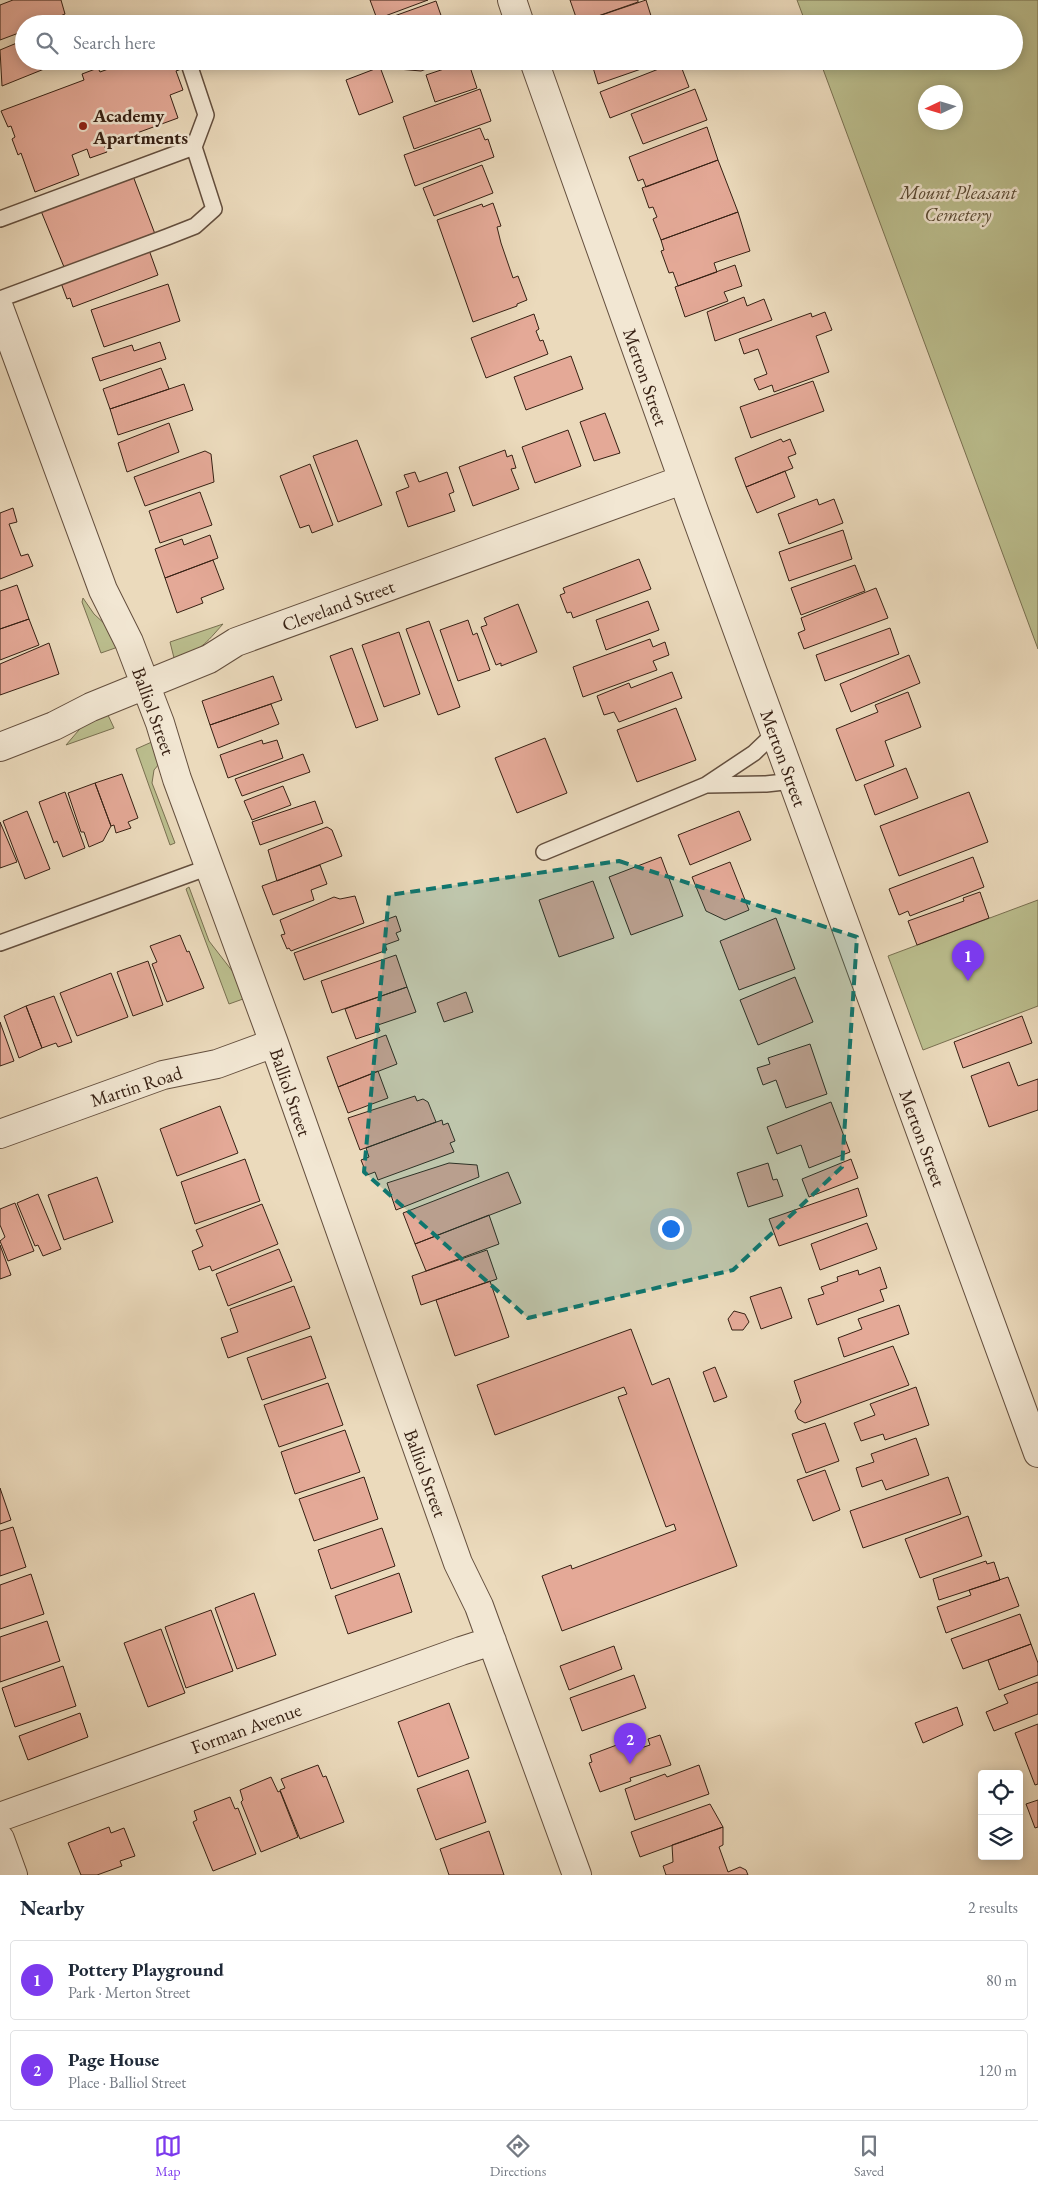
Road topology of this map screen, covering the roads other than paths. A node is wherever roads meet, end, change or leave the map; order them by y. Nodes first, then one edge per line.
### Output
1 (512, 0) edge
2 (517, 15) edge
3 (191, 70) edge
4 (537, 70) edge
5 (194, 146) junction
6 (0, 219) edge
7 (0, 298) edge
8 (0, 310) edge
9 (682, 480) junction
10 (145, 684) junction
11 (775, 733) junction
12 (0, 747) edge
13 (793, 781) junction
14 (706, 785) junction
15 (544, 852) dead end
16 (209, 867) junction
17 (0, 943) edge
18 (274, 1043) junction
19 (0, 1134) edge
20 (1038, 1453) edge
21 (492, 1641) junction
22 (0, 1817) edge
23 (0, 1839) edge
24 (13, 1875) edge
25 (578, 1875) edge

1 - 2 street
3 - 5 lane
4 - 9 street, Merton Street
5 - 6 lane
5 - 7 lane
8 - 10 street, Balliol Street
9 - 10 street, Cleveland Street
9 - 11 street, Merton Street
10 - 12 street, Cleveland Street
10 - 16 street, Balliol Street
11 - 13 street, Merton Street
11 - 14 lane
13 - 14 lane
13 - 20 street, Merton Street
14 - 15 lane
16 - 17 lane
16 - 18 street, Balliol Street
18 - 19 street, Martin Road
18 - 21 street, Balliol Street
21 - 22 street, Forman Avenue
21 - 25 street, Balliol Street
23 - 24 street

